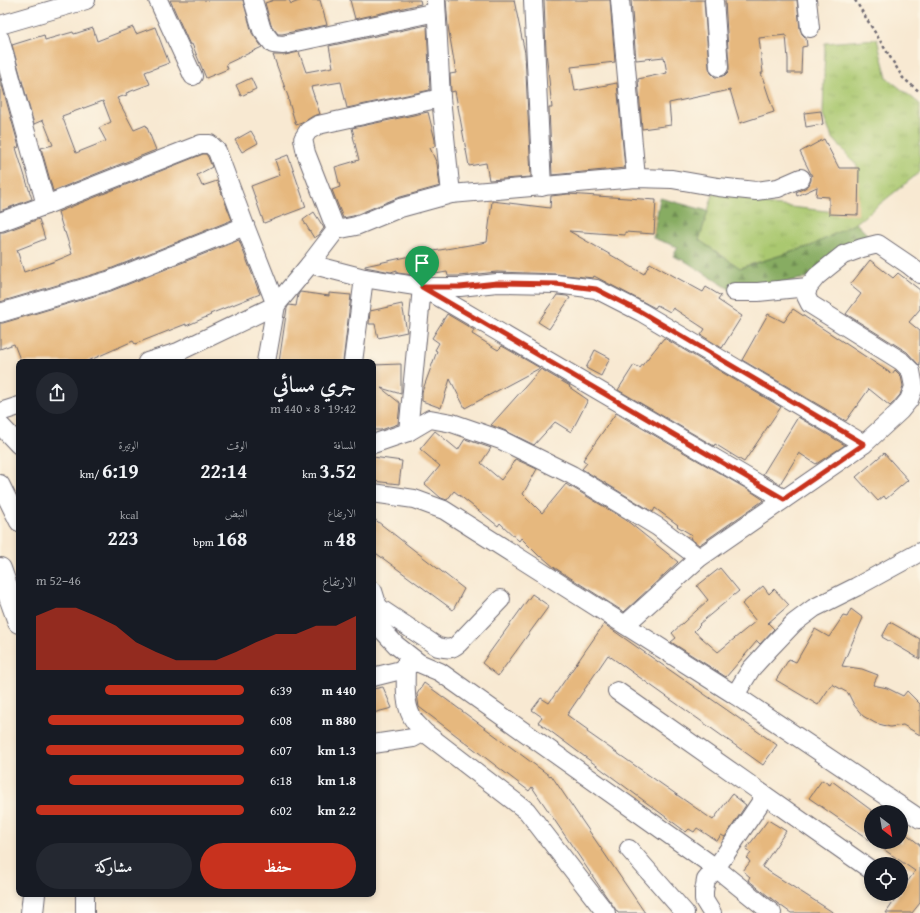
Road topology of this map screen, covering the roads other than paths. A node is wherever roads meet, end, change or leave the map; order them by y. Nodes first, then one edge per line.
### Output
1 (86, 0) edge
2 (158, 0) edge
3 (253, 0) edge
4 (533, 0) edge
5 (620, 0) edge
6 (714, 0) edge
7 (808, 0) edge
8 (436, 6) edge
9 (0, 25) edge
10 (810, 28) dead end
11 (0, 39) edge
12 (719, 67) dead end
13 (193, 76) dead end
14 (441, 98) junction
15 (636, 178) junction
16 (801, 178) dead end
17 (542, 187) junction
18 (451, 194) junction
19 (46, 205) junction
20 (0, 222) edge
21 (245, 226) junction
22 (336, 230) junction
23 (310, 264) junction
24 (916, 265) edge
25 (364, 278) junction
26 (422, 287) junction
27 (808, 287) junction
28 (734, 292) dead end
29 (276, 305) junction
30 (0, 312) edge
31 (177, 357) edge
32 (165, 359) edge
33 (267, 359) edge
34 (353, 359) edge
35 (16, 407) edge
36 (0, 412) edge
37 (0, 425) edge
38 (408, 432) junction
39 (16, 442) edge
40 (376, 443) edge
41 (864, 444) junction
42 (0, 484) edge
43 (376, 494) edge
44 (784, 499) junction
45 (16, 516) edge
46 (920, 552) edge
47 (0, 557) edge
48 (699, 558) junction
49 (0, 569) edge
50 (16, 580) edge
51 (376, 599) edge
52 (501, 599) dead end
53 (16, 614) edge
54 (625, 625) junction
55 (412, 663) junction
56 (376, 676) edge
57 (617, 691) dead end
58 (734, 695) junction
59 (424, 732) junction
60 (376, 744) edge
61 (765, 796) junction
62 (920, 819) edge
63 (629, 849) dead end
64 (864, 865) edge
65 (716, 868) junction
66 (34, 897) edge
67 (85, 897) edge
68 (32, 913) edge
69 (86, 913) edge
70 (606, 913) edge
71 (686, 913) edge
72 (712, 913) edge
73 (772, 913) edge

1 - 9 street
2 - 13 street
3 - 8 street
4 - 17 street
5 - 15 street
6 - 12 street
7 - 10 street
8 - 14 street
11 - 19 street
14 - 18 street
14 - 22 street
15 - 16 street
15 - 17 street
17 - 18 street
18 - 22 street
19 - 20 street
19 - 21 street
21 - 29 street
21 - 30 street
22 - 23 street
23 - 25 street
23 - 29 street
24 - 27 street
25 - 26 street
25 - 34 street
26 - 38 street
26 - 41 street
26 - 44 street
27 - 28 street
27 - 41 street
29 - 31 street
29 - 33 street
31 - 32 street
35 - 36 street
37 - 39 street
38 - 40 street
38 - 48 street
41 - 44 street
42 - 45 street
43 - 54 street
44 - 48 street
46 - 58 street
47 - 50 highway
48 - 54 street
49 - 53 highway
51 - 52 street
51 - 55 street
54 - 58 street
55 - 56 street
55 - 59 street
55 - 65 street
57 - 61 street
58 - 62 street
59 - 60 street
59 - 70 street
61 - 64 street
61 - 65 street
63 - 71 street
65 - 72 street
65 - 73 street
66 - 68 highway
67 - 69 street

